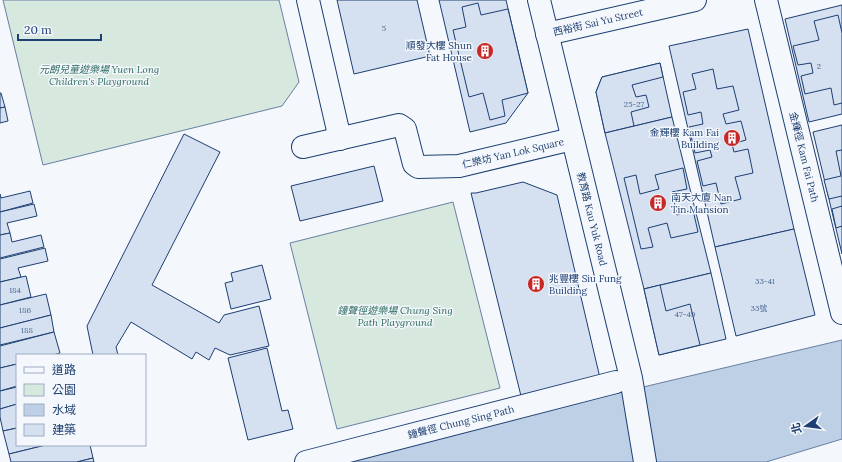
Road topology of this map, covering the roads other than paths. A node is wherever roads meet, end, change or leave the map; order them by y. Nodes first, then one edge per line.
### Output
1 (308, 0) edge
2 (539, 0) edge
3 (695, 0) edge
4 (766, 0) edge
5 (547, 34) junction
6 (340, 139) junction
7 (572, 139) junction
8 (303, 147) dead end
9 (842, 313) edge
10 (616, 382) dead end
11 (306, 462) edge
12 (645, 462) edge

1 - 6 street
2 - 5 street, 教育路 Kau Yuk Road
3 - 5 street, 西裕街 Sai Yu Street
4 - 9 street, 金輝徑 Kam Fai Path
5 - 7 street, 教育路 Kau Yuk Road
6 - 7 street, 仁樂坊 Yan Lok Square
6 - 8 street, 仁樂坊 Yan Lok Square
7 - 12 street, 教育路 Kau Yuk Road
10 - 11 street, 鐘聲徑 Chung Sing Path

